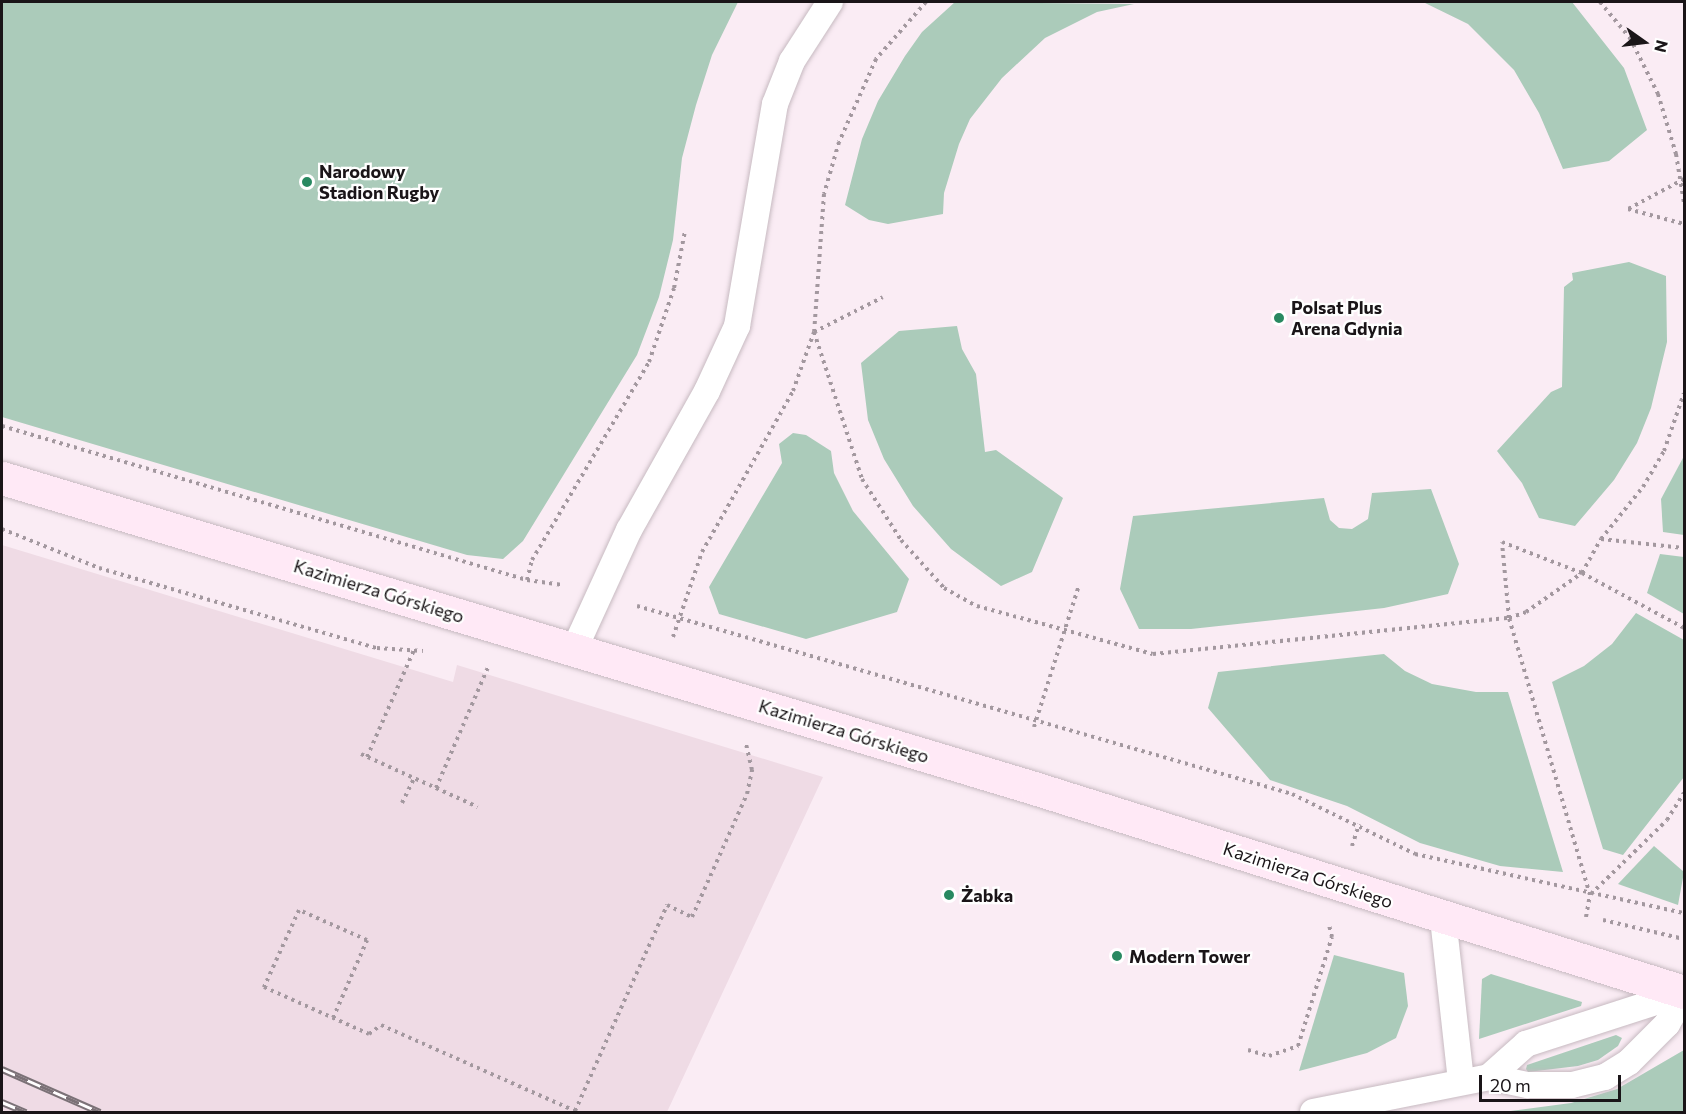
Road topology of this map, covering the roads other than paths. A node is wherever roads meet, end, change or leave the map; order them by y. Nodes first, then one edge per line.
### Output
1 (830, 2) edge
2 (2, 478) edge
3 (573, 650) junction
4 (1443, 918) junction
5 (1684, 994) edge
6 (1489, 1077) junction
7 (1461, 1081) junction
8 (1313, 1113) edge

1 - 3 lane
2 - 3 street, Kazimierza Górskiego
3 - 4 street, Kazimierza Górskiego
4 - 5 street, Kazimierza Górskiego
4 - 7 lane
5 - 6 lane
5 - 6 lane
6 - 7 lane
7 - 8 lane

